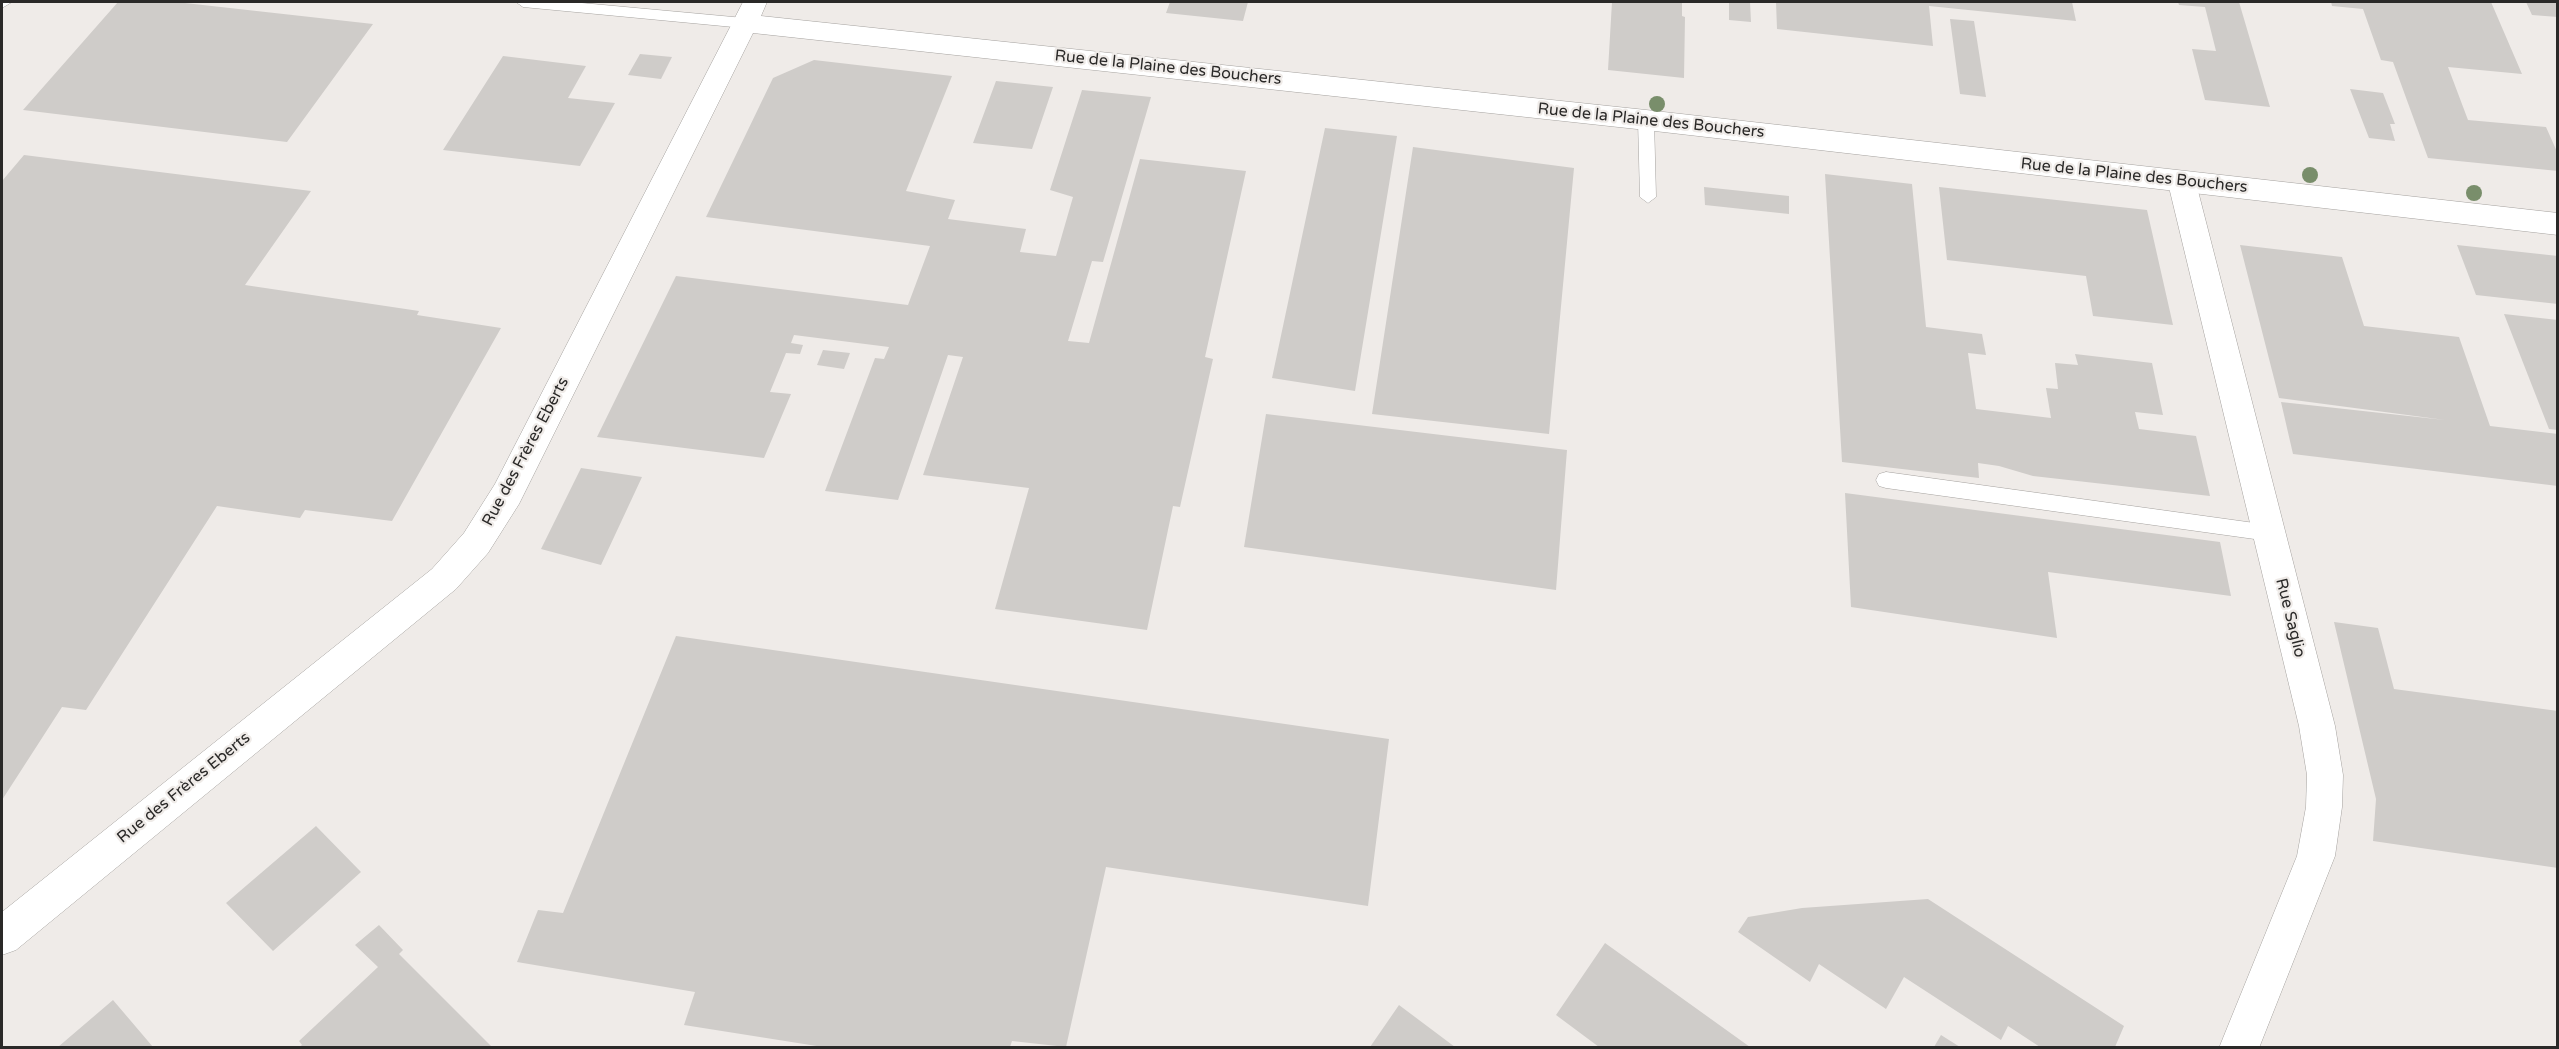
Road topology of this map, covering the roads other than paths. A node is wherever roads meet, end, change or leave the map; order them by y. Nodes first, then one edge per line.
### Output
1 (523, 2) edge
2 (750, 12) edge
3 (1646, 120) junction
4 (2182, 183) junction
5 (1648, 197) dead end
6 (2558, 224) edge
7 (1886, 480) dead end
8 (2269, 533) junction
9 (2, 936) edge
10 (2239, 1047) edge

1 - 2 lane
2 - 3 street, Rue de la Plaine des Bouchers
2 - 9 street, Rue des Frères Eberts
3 - 4 street, Rue de la Plaine des Bouchers
3 - 5 lane
4 - 6 street, Rue de la Plaine des Bouchers
4 - 8 street, Rue Saglio
7 - 8 lane
8 - 10 street, Rue Saglio

